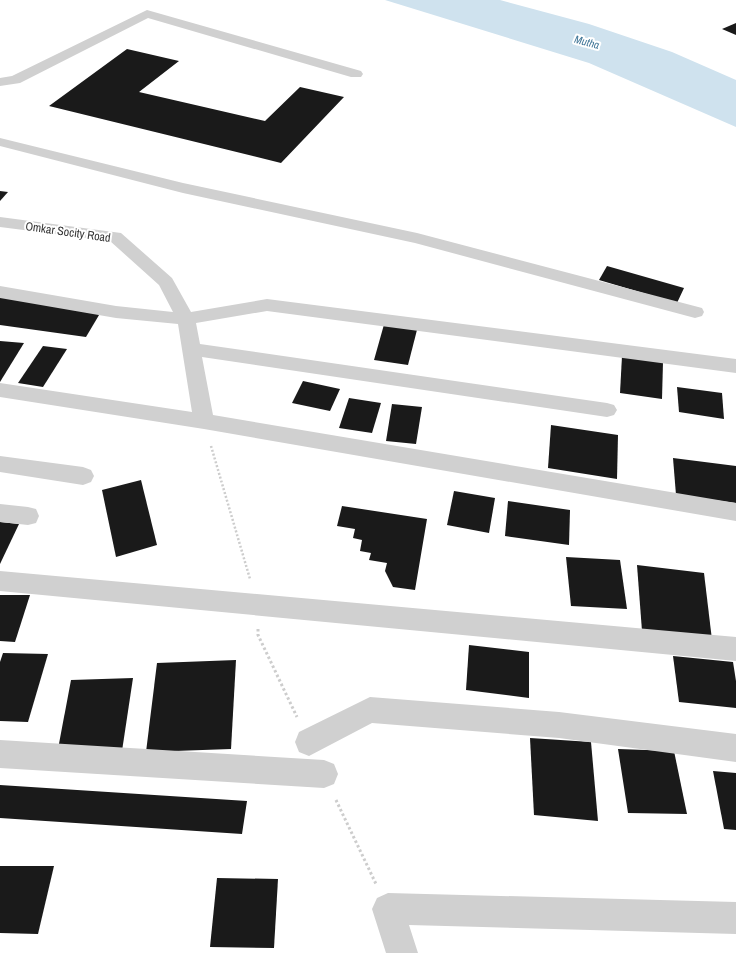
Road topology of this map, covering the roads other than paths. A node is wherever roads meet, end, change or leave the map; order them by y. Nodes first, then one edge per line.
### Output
1 (356, 74) dead end
2 (0, 82) edge
3 (0, 142) edge
4 (0, 222) edge
5 (0, 292) edge
6 (695, 312) dead end
7 (186, 319) junction
8 (191, 349) junction
9 (736, 366) edge
10 (0, 390) edge
11 (607, 410) dead end
12 (204, 421) junction
13 (0, 464) edge
14 (83, 476) dead end
15 (736, 512) edge
16 (0, 513) edge
17 (28, 516) dead end
18 (0, 581) edge
19 (736, 649) edge
20 (308, 742) road end
21 (736, 748) edge
22 (0, 754) edge
23 (324, 774) road end
24 (736, 918) edge
25 (402, 953) edge

1 - 2 street
3 - 6 street
4 - 7 street, Omkar Socity Road
5 - 7 street
7 - 8 street, Omkar Socity Road
7 - 9 street
8 - 11 street
8 - 12 street, Omkar Socity Road
10 - 12 street
12 - 15 street
13 - 14 street
16 - 17 street
18 - 19 street
20 - 21 street
22 - 23 street
24 - 25 street

